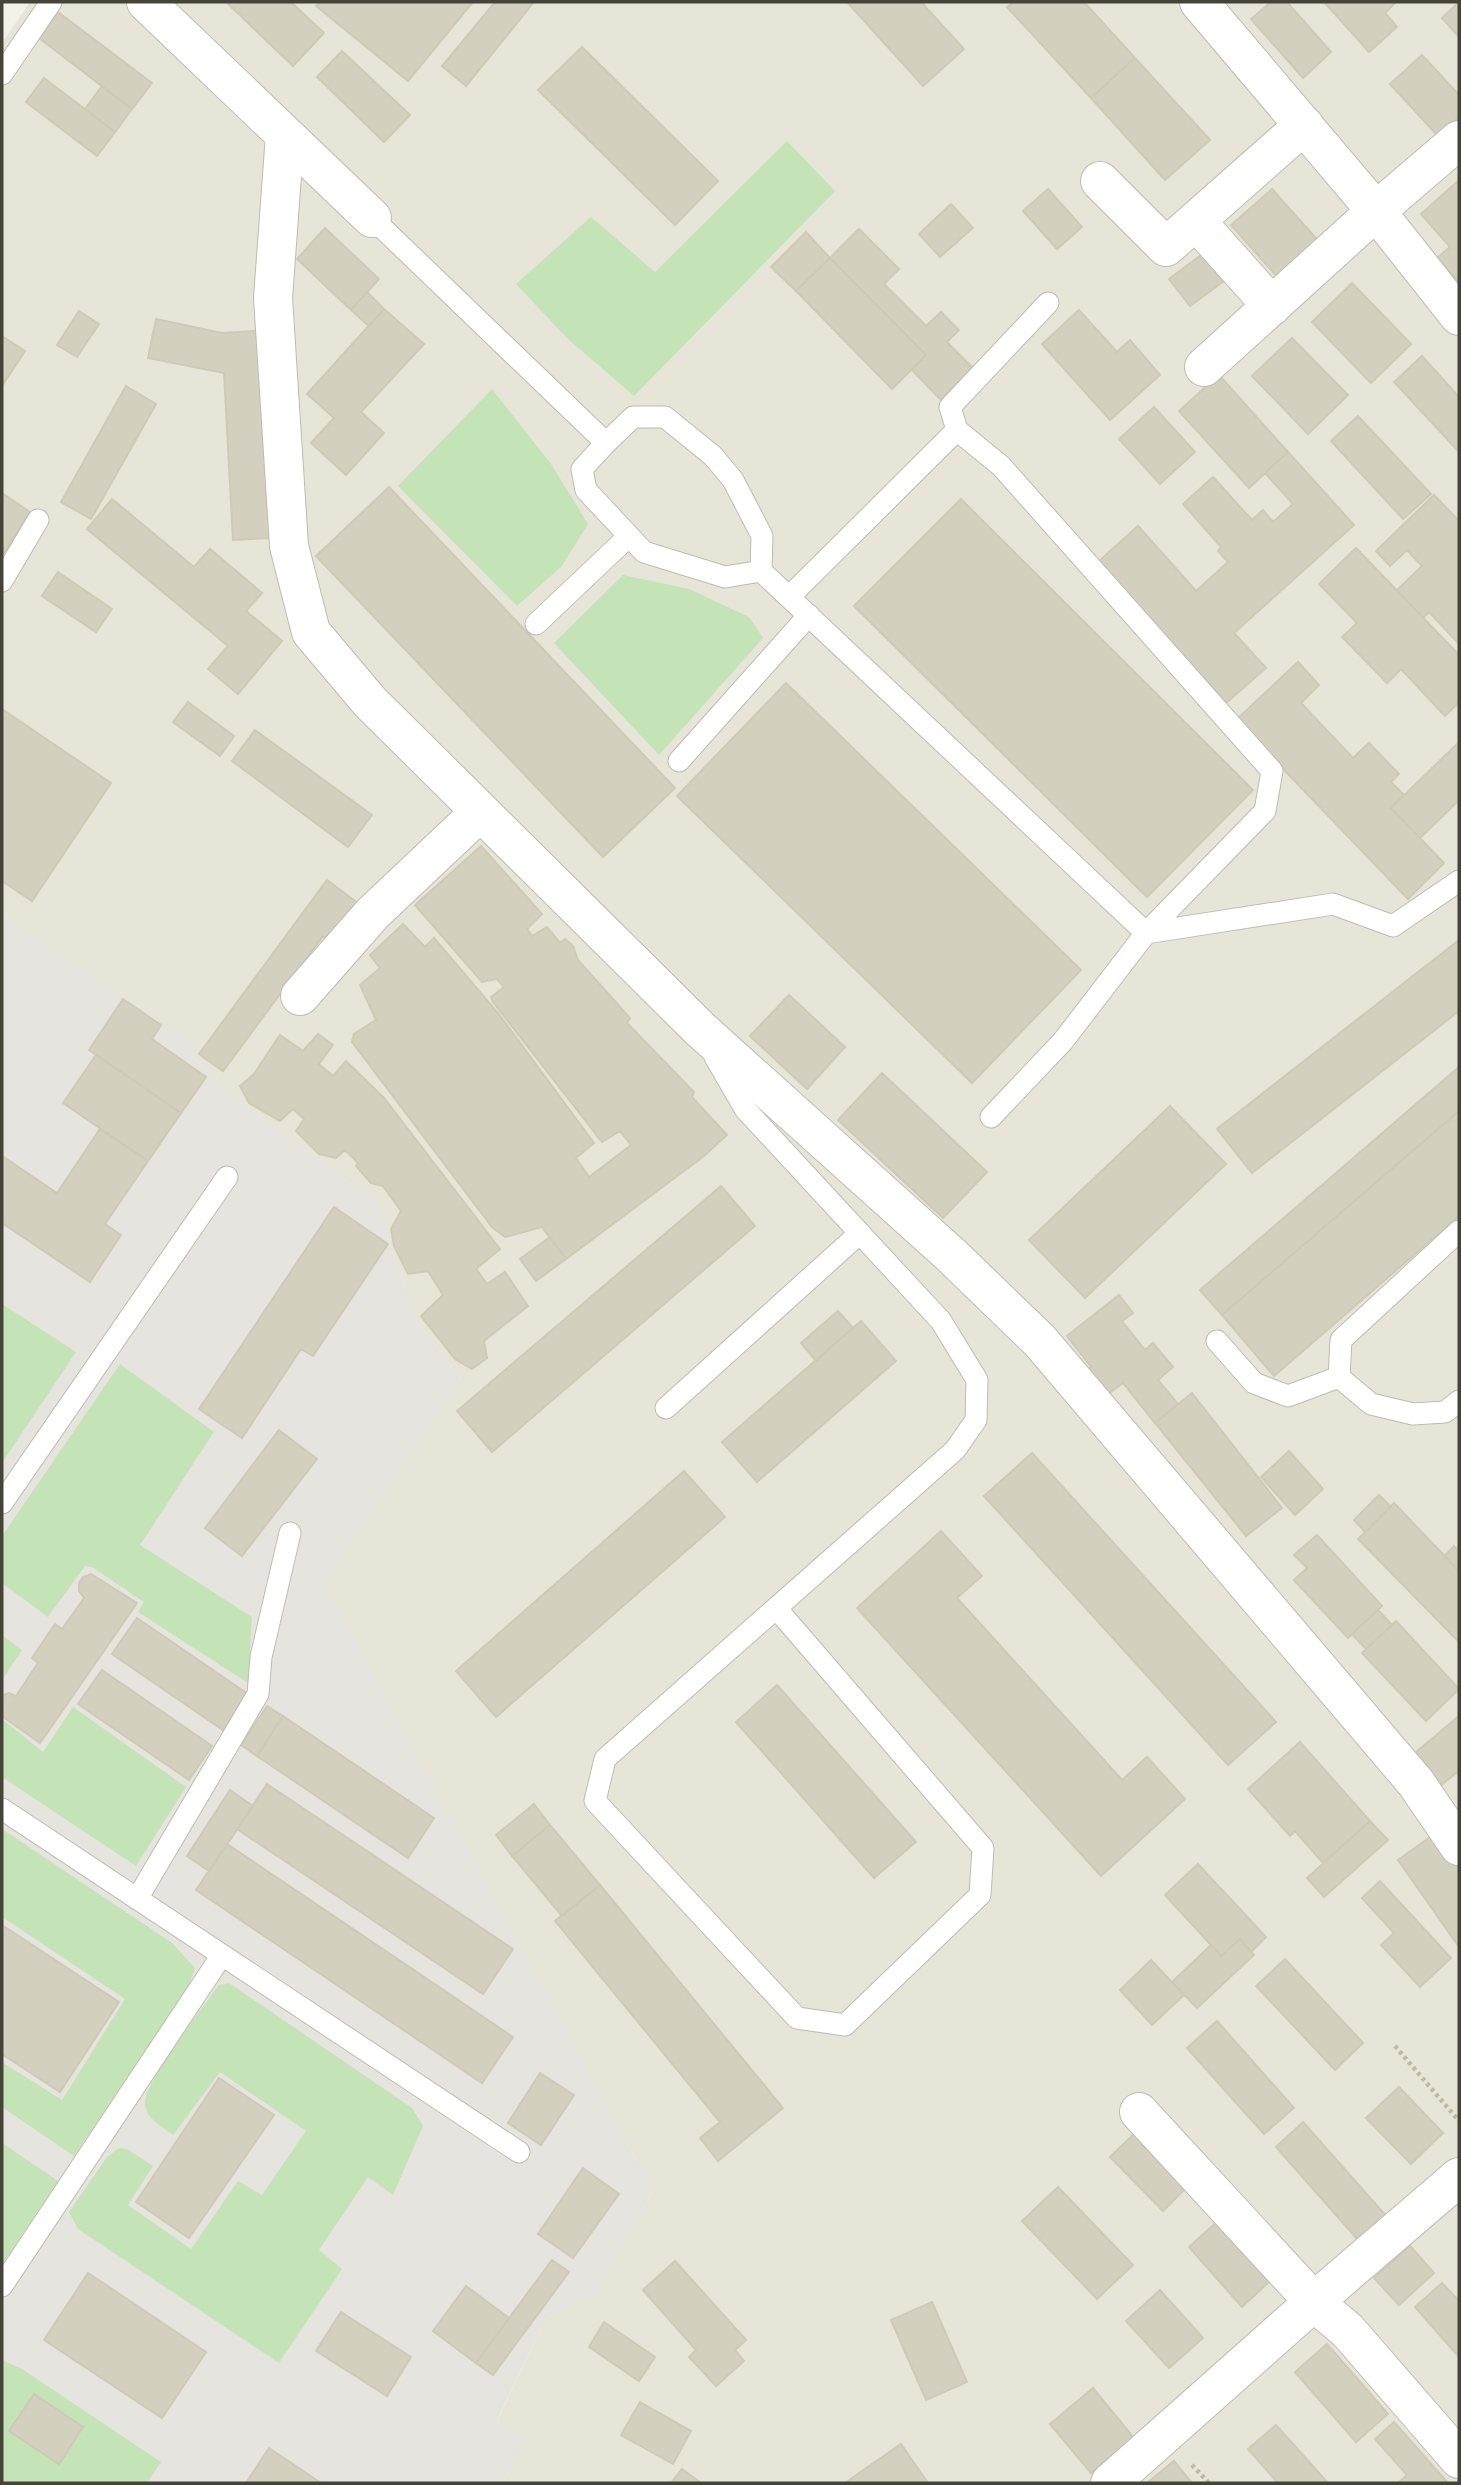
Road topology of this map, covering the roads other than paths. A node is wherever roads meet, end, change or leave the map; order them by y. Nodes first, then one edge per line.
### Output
1 (51, 2) edge
2 (146, 2) edge
3 (1199, 2) edge
4 (2, 74) edge
5 (1304, 125) junction
6 (285, 135) junction
7 (1459, 140) edge
8 (1100, 181) dead end
9 (1376, 211) junction
10 (372, 218) joint
11 (1196, 221) junction
12 (1048, 303) dead end
13 (1272, 306) junction
14 (1459, 316) edge
15 (1204, 368) dead end
16 (957, 430) junction
17 (606, 443) junction
18 (38, 520) dead end
19 (629, 536) junction
20 (761, 571) junction
21 (2, 581) edge
22 (789, 597) junction
23 (809, 615) junction
24 (536, 624) dead end
25 (679, 761) dead end
26 (480, 812) junction
27 (1459, 881) edge
28 (1146, 933) junction
29 (300, 996) dead end
30 (701, 1030) junction
31 (991, 1117) dead end
32 (227, 1177) dead end
33 (1459, 1231) edge
34 (860, 1233) junction
35 (1217, 1341) dead end
36 (1339, 1377) junction
37 (1459, 1401) edge
38 (666, 1408) dead end
39 (2, 1503) edge
40 (290, 1533) dead end
41 (776, 1608) junction
42 (2, 1809) edge
43 (1459, 1846) edge
44 (137, 1899) junction
45 (222, 1955) junction
46 (1139, 2112) dead end
47 (519, 2152) dead end
48 (1459, 2177) edge
49 (2, 2286) edge
50 (1314, 2302) junction
51 (1459, 2459) edge
52 (1110, 2483) edge

1 - 4 lane
2 - 6 street
3 - 5 street
5 - 9 street
5 - 11 street
6 - 10 street
6 - 26 street
7 - 9 street
8 - 11 street
9 - 13 street
9 - 14 street
10 - 17 lane
11 - 13 street
12 - 16 lane
13 - 15 street
16 - 22 lane
16 - 28 lane
17 - 19 lane
17 - 20 lane
18 - 21 lane
19 - 20 lane
19 - 24 lane
20 - 22 lane
22 - 23 lane
23 - 25 lane
23 - 28 lane
26 - 29 street
26 - 30 street
27 - 28 lane
28 - 31 lane
30 - 34 lane
30 - 43 street
32 - 39 lane
33 - 36 lane
34 - 38 lane
34 - 41 lane
35 - 36 lane
36 - 37 lane
40 - 44 lane
41 - 41 lane
42 - 44 lane
44 - 45 lane
45 - 47 lane
45 - 49 lane
46 - 50 street
48 - 50 street
50 - 51 street
50 - 52 street

